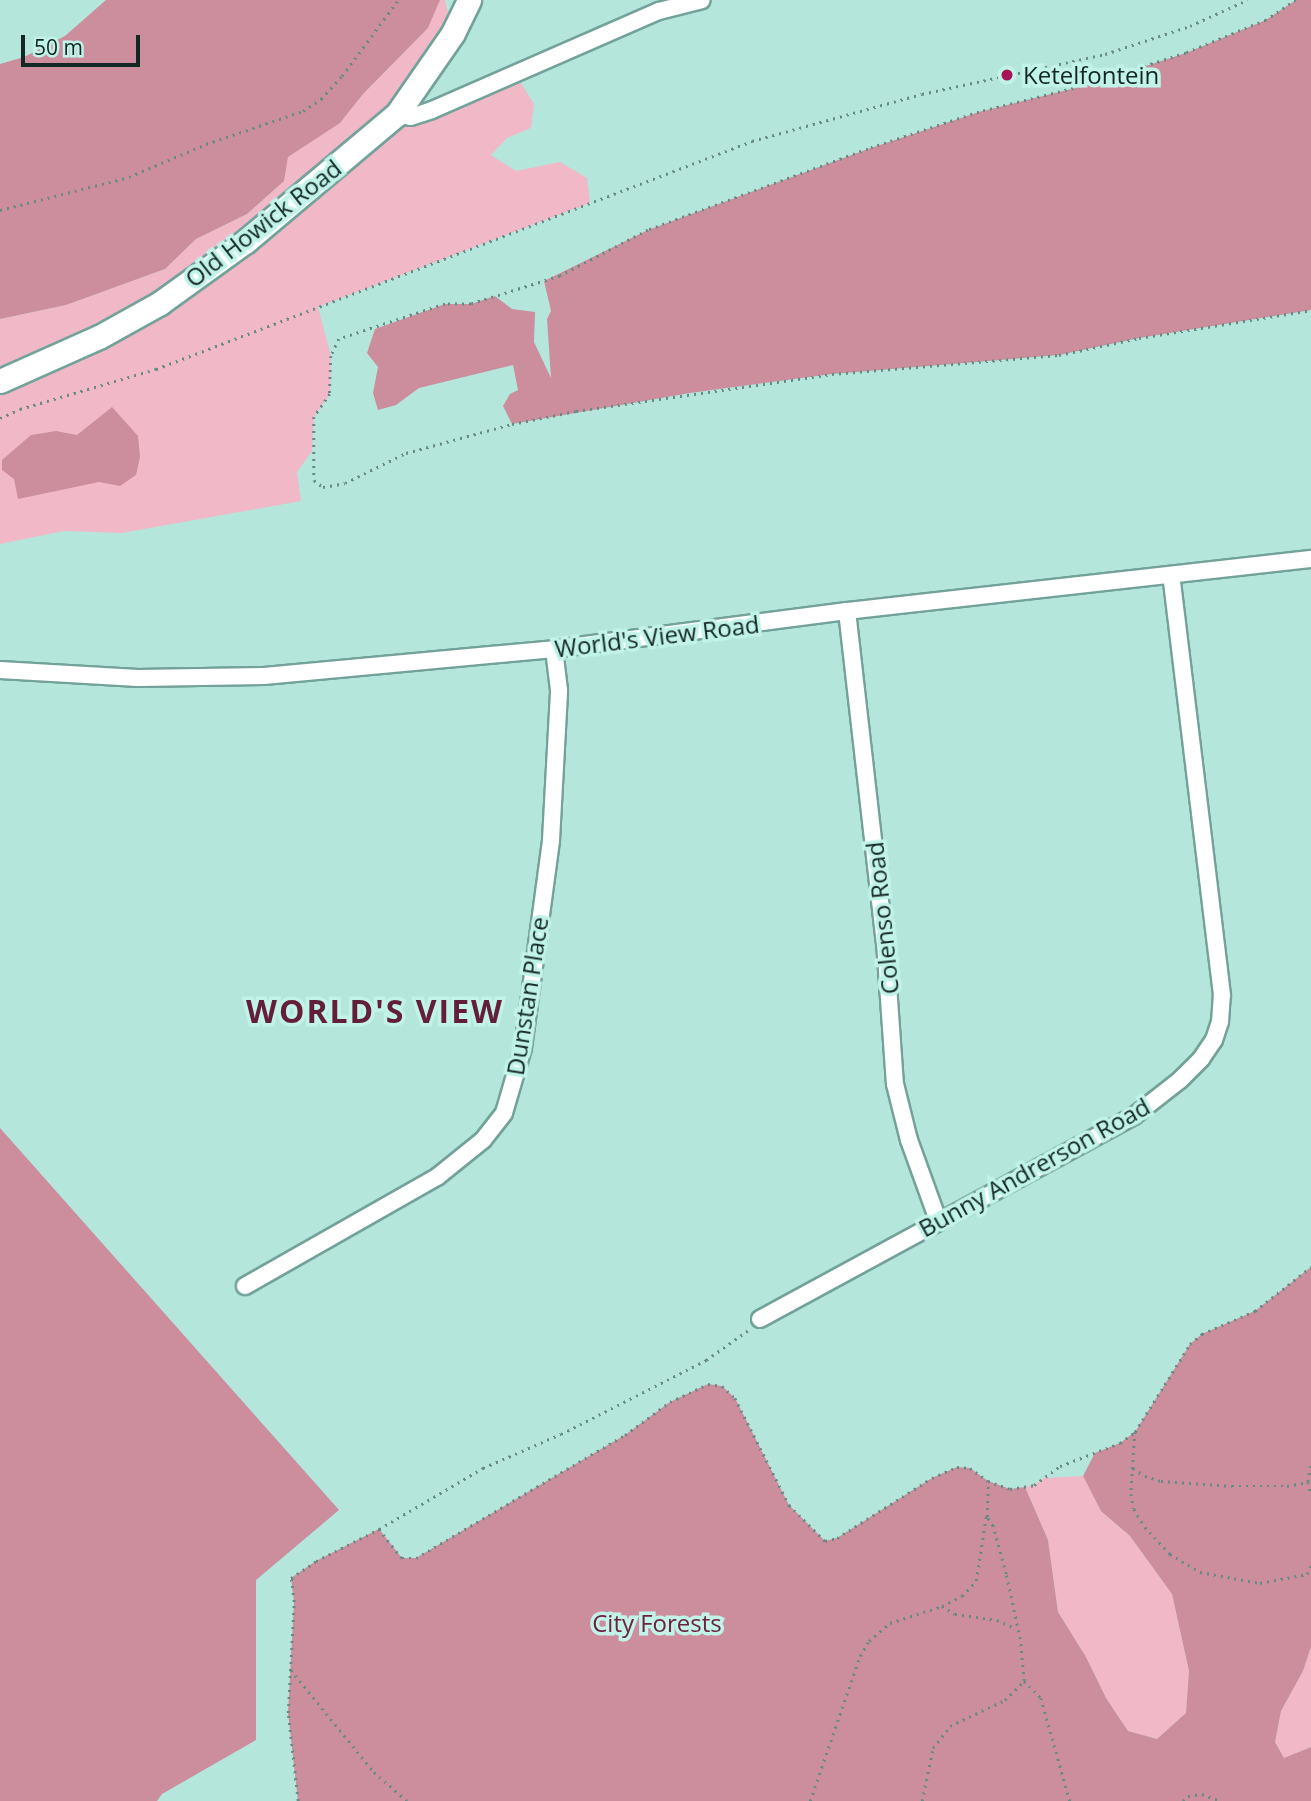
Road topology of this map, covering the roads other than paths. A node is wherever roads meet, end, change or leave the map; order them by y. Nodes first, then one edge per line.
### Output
1 (469, 0) edge
2 (702, 0) edge
3 (397, 114) junction
4 (0, 381) edge
5 (1311, 559) edge
6 (1171, 575) junction
7 (847, 611) junction
8 (554, 649) junction
9 (0, 670) edge
10 (938, 1220) junction
11 (245, 1286) dead end
12 (760, 1320) road end

1 - 3 main road, Old Howick Road
2 - 3 street
3 - 4 main road, Old Howick Road
5 - 6 street, World's View Road
6 - 7 street, World's View Road
6 - 10 street, Bunny Andrerson Road
7 - 8 street, World's View Road
7 - 10 street, Colenso Road
8 - 9 street, World's View Road
8 - 11 street, Dunstan Place
10 - 12 street, Bunny Andrerson Road

